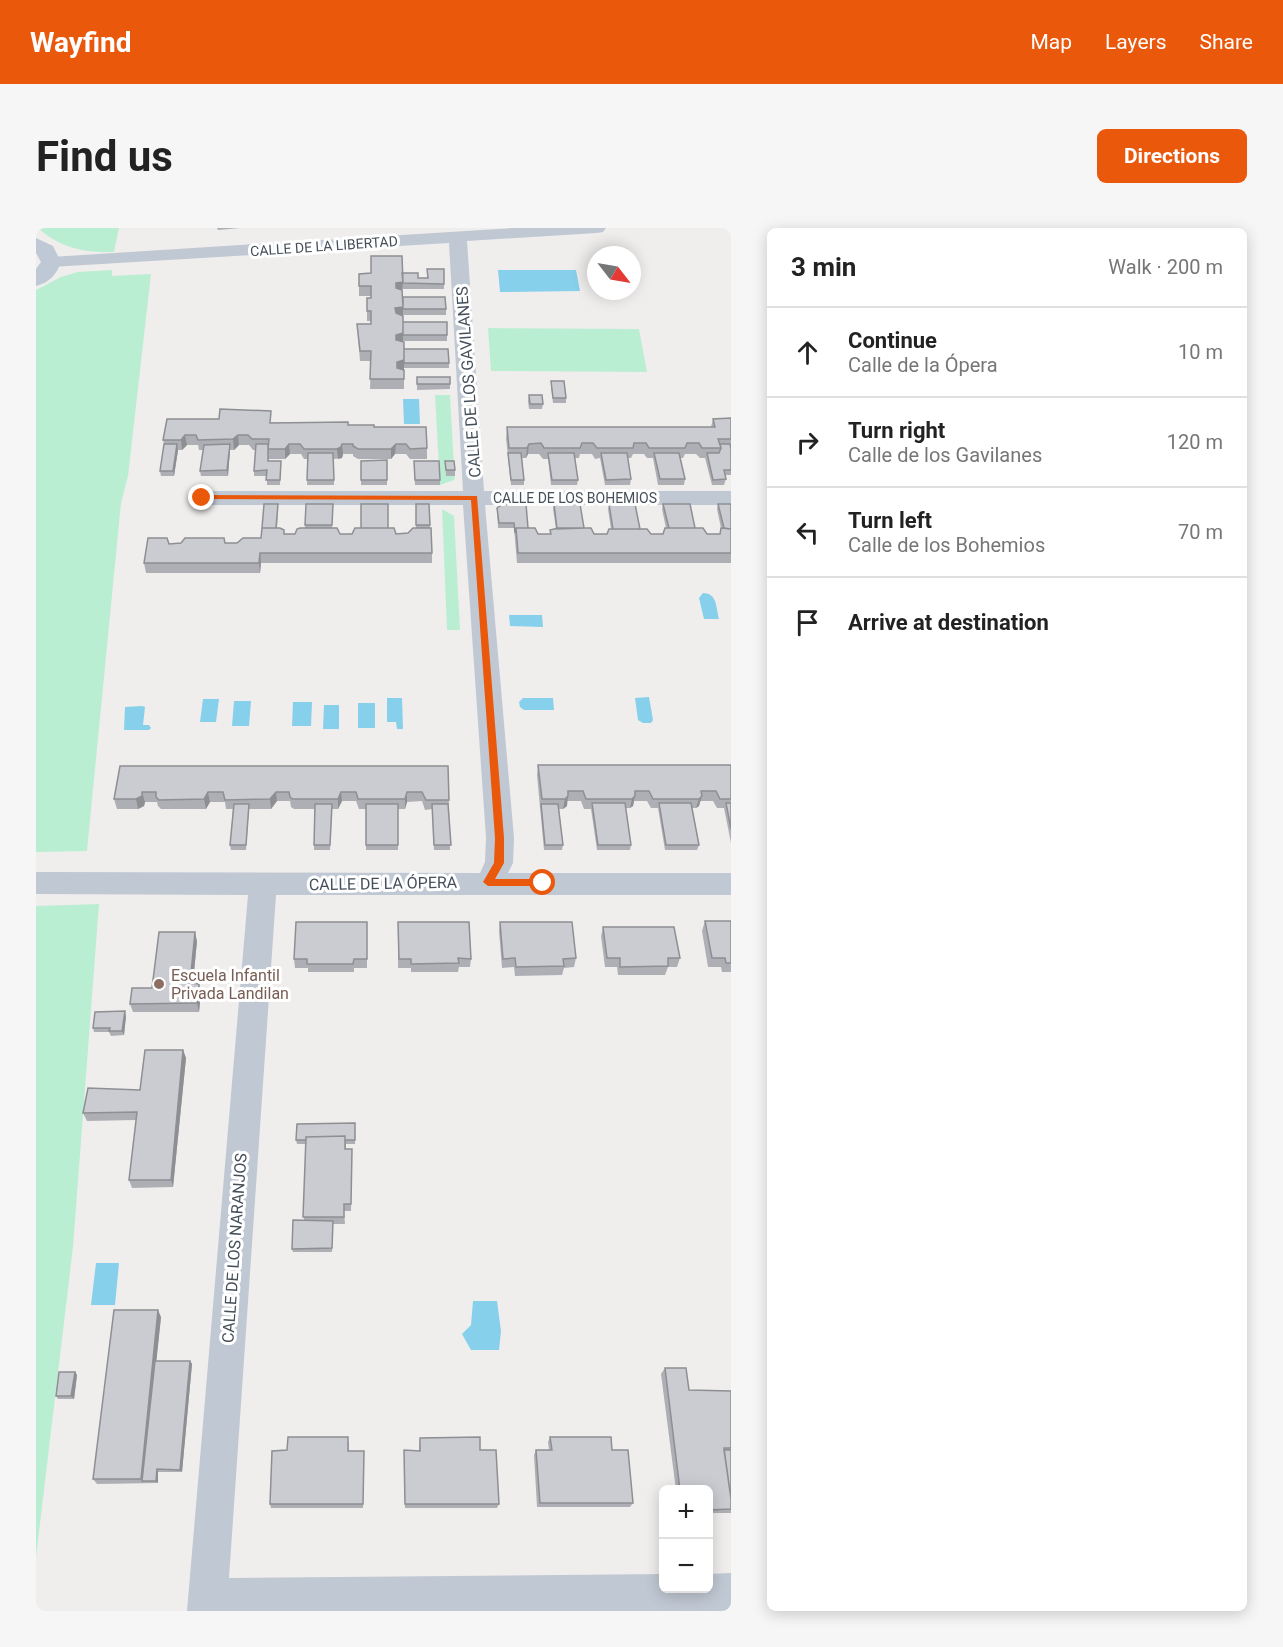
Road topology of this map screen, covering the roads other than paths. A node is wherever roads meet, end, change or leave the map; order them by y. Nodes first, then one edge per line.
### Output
1 (597, 228) edge
2 (458, 238) junction
3 (36, 244) edge
4 (51, 262) junction
5 (36, 280) edge
6 (202, 498) dead end
7 (475, 498) junction
8 (731, 498) edge
9 (488, 882) junction
10 (36, 883) edge
11 (731, 884) edge
12 (263, 885) junction
13 (731, 1593) edge
14 (208, 1605) edge

1 - 2 street, CALLE DE LA LIBERTAD
2 - 4 street, CALLE DE LA LIBERTAD
2 - 7 street, CALLE DE LOS GAVILANES
3 - 4 street
4 - 5 street
6 - 7 street, CALLE DE LOS BOHEMIOS
7 - 8 street, CALLE DE LOS BOHEMIOS
7 - 9 street, CALLE DE LOS GAVILANES
9 - 11 street, CALLE DE LA ÓPERA
9 - 12 street, CALLE DE LA ÓPERA
10 - 12 street, CALLE DE LA ÓPERA
12 - 14 street, CALLE DE LOS NARANJOS
13 - 14 street

